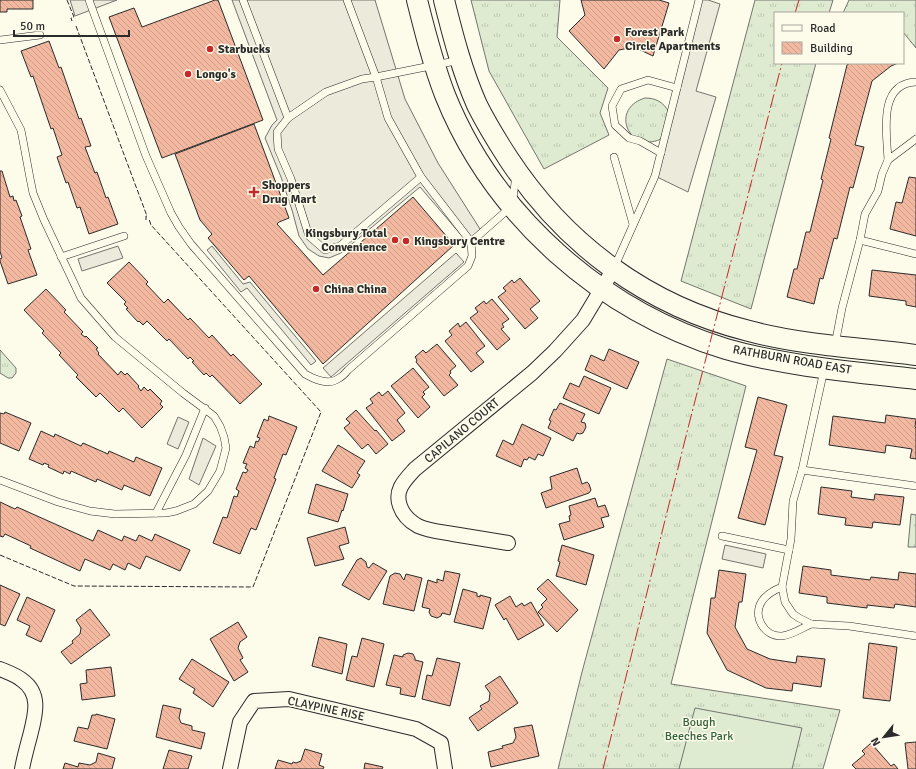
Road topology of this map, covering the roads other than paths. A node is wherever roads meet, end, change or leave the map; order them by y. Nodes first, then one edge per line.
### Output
1 (89, 0) edge
2 (243, 0) edge
3 (347, 0) edge
4 (417, 0) edge
5 (444, 0) edge
6 (699, 0) edge
7 (40, 35) dead end
8 (0, 40) edge
9 (460, 60) junction
10 (434, 64) junction
11 (376, 77) junction
12 (916, 82) edge
13 (677, 88) junction
14 (0, 90) edge
15 (288, 118) junction
16 (916, 139) edge
17 (661, 153) junction
18 (614, 157) dead end
19 (888, 160) junction
20 (516, 171) junction
21 (420, 177) junction
22 (512, 206) junction
23 (634, 224) junction
24 (124, 236) dead end
25 (860, 240) junction
26 (471, 242) junction
27 (916, 254) edge
28 (61, 257) junction
29 (613, 270) junction
30 (602, 289) junction
31 (835, 345) junction
32 (916, 355) edge
33 (825, 367) junction
34 (916, 379) edge
35 (205, 408) junction
36 (802, 470) junction
37 (0, 480) edge
38 (916, 486) edge
39 (156, 513) junction
40 (722, 536) dead end
41 (508, 543) dead end
42 (788, 550) junction
43 (782, 587) junction
44 (811, 624) junction
45 (916, 636) edge
46 (0, 669) edge
47 (22, 769) edge
48 (230, 769) edge
49 (445, 769) edge

1 - 26 lane
2 - 15 lane
3 - 11 lane
4 - 10 street, RATHBURN ROAD EAST
5 - 9 street, RATHBURN ROAD EAST
6 - 13 lane
7 - 8 lane
9 - 10 lane
9 - 20 street, RATHBURN ROAD EAST
10 - 11 lane
10 - 22 street, RATHBURN ROAD EAST
11 - 15 lane
11 - 21 lane
12 - 19 lane
13 - 17 lane
13 - 17 lane
14 - 28 lane
15 - 21 lane
16 - 19 lane
17 - 23 lane
18 - 23 lane
19 - 25 lane
20 - 22 lane
20 - 29 street, RATHBURN ROAD EAST
21 - 26 lane
22 - 26 lane
22 - 30 street, RATHBURN ROAD EAST
23 - 29 lane
24 - 28 lane
25 - 27 lane
25 - 31 lane
28 - 35 lane
29 - 30 street, CAPILANO COURT
29 - 31 street, RATHBURN ROAD EAST
30 - 33 street, RATHBURN ROAD EAST
30 - 41 street, CAPILANO COURT
31 - 32 street, RATHBURN ROAD EAST
33 - 34 street, RATHBURN ROAD EAST
33 - 36 lane
35 - 39 lane
35 - 39 lane
36 - 38 lane
36 - 42 lane
37 - 39 lane
40 - 42 lane
42 - 43 lane
43 - 44 lane
43 - 44 lane
44 - 45 lane
46 - 47 street
48 - 49 street, CLAYPINE RISE

